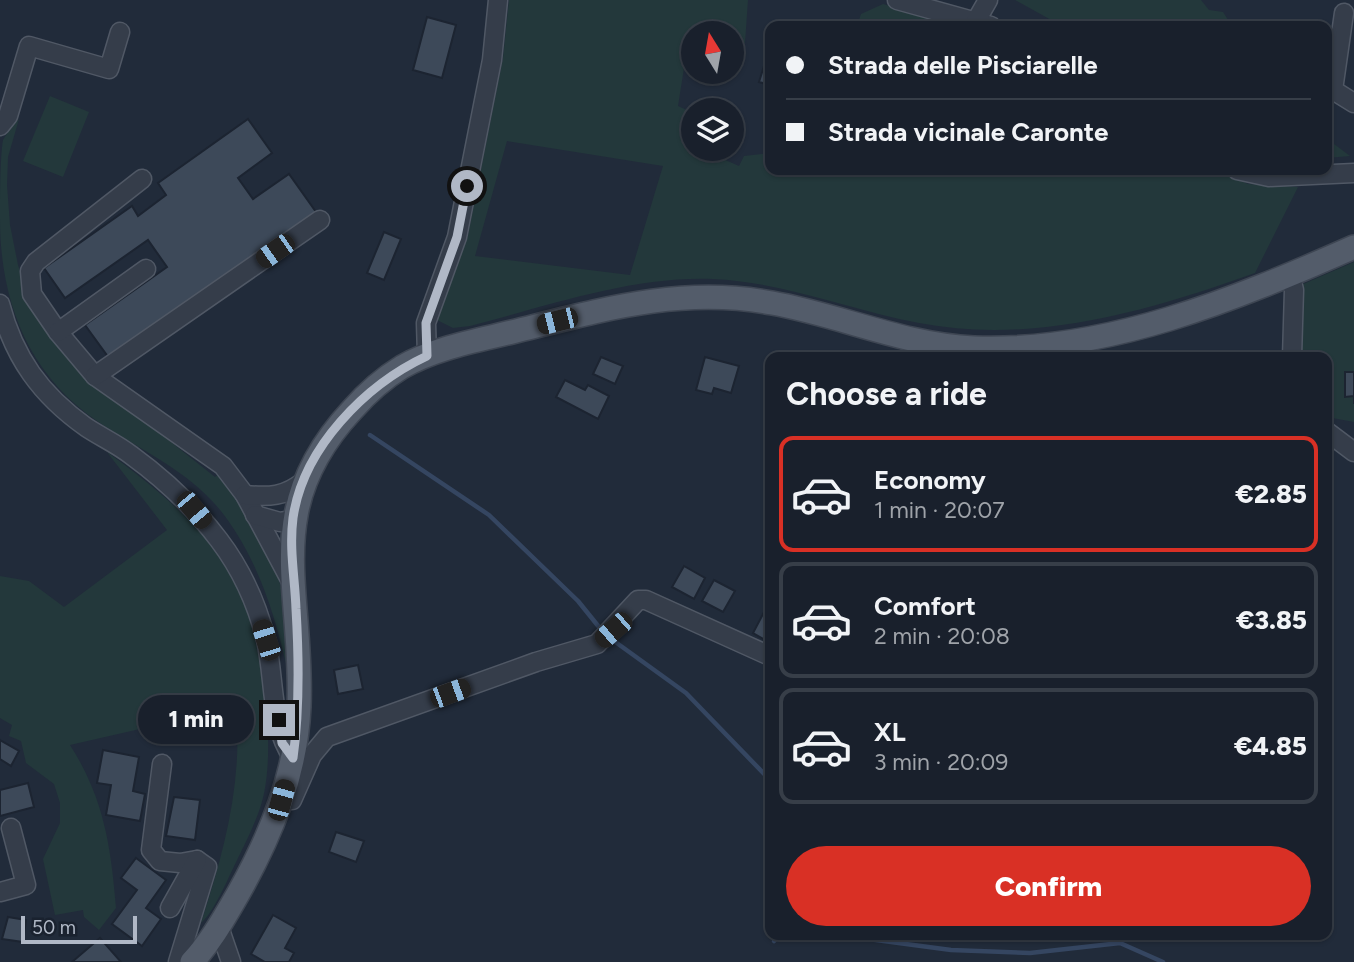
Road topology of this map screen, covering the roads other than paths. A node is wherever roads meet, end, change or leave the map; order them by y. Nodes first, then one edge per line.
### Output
1 (498, 0) edge
2 (897, 0) edge
3 (988, 0) edge
4 (1344, 13) dead end
5 (973, 21) edge
6 (984, 21) edge
7 (120, 32) dead end
8 (1354, 103) edge
9 (0, 126) edge
10 (1354, 173) edge
11 (1332, 174) edge
12 (1260, 175) edge
13 (1312, 175) edge
14 (142, 179) dead end
15 (320, 220) dead end
16 (1354, 247) edge
17 (146, 269) dead end
18 (1290, 274) junction
19 (0, 304) edge
20 (58, 332) junction
21 (1292, 352) edge
22 (427, 356) junction
23 (95, 376) junction
24 (1332, 435) edge
25 (1354, 452) edge
26 (304, 481) junction
27 (245, 495) junction
28 (271, 497) junction
29 (255, 515) junction
30 (293, 520) junction
31 (295, 589) junction
32 (765, 654) edge
33 (293, 758) junction
34 (162, 764) dead end
35 (281, 800) junction
36 (11, 828) dead end
37 (198, 860) junction
38 (0, 892) edge
39 (170, 908) dead end
40 (219, 927) junction
41 (178, 962) edge
42 (192, 962) edge
43 (231, 962) edge

1 - 22 street
2 - 5 street
3 - 6 street
4 - 8 street
7 - 9 street
10 - 11 street
12 - 13 street
14 - 20 street
15 - 23 street
16 - 18 main road
17 - 20 street
18 - 21 street
18 - 22 main road
19 - 33 street
20 - 23 street
22 - 26 main road
23 - 27 street
24 - 25 street
26 - 28 street
26 - 30 main road
27 - 28 street
27 - 29 street
28 - 30 street
29 - 30 street
29 - 31 street
30 - 31 main road
31 - 33 main road
32 - 35 street
33 - 35 main road
34 - 37 street
35 - 40 main road
36 - 38 street
37 - 39 street
37 - 41 street
40 - 42 main road
40 - 43 street

